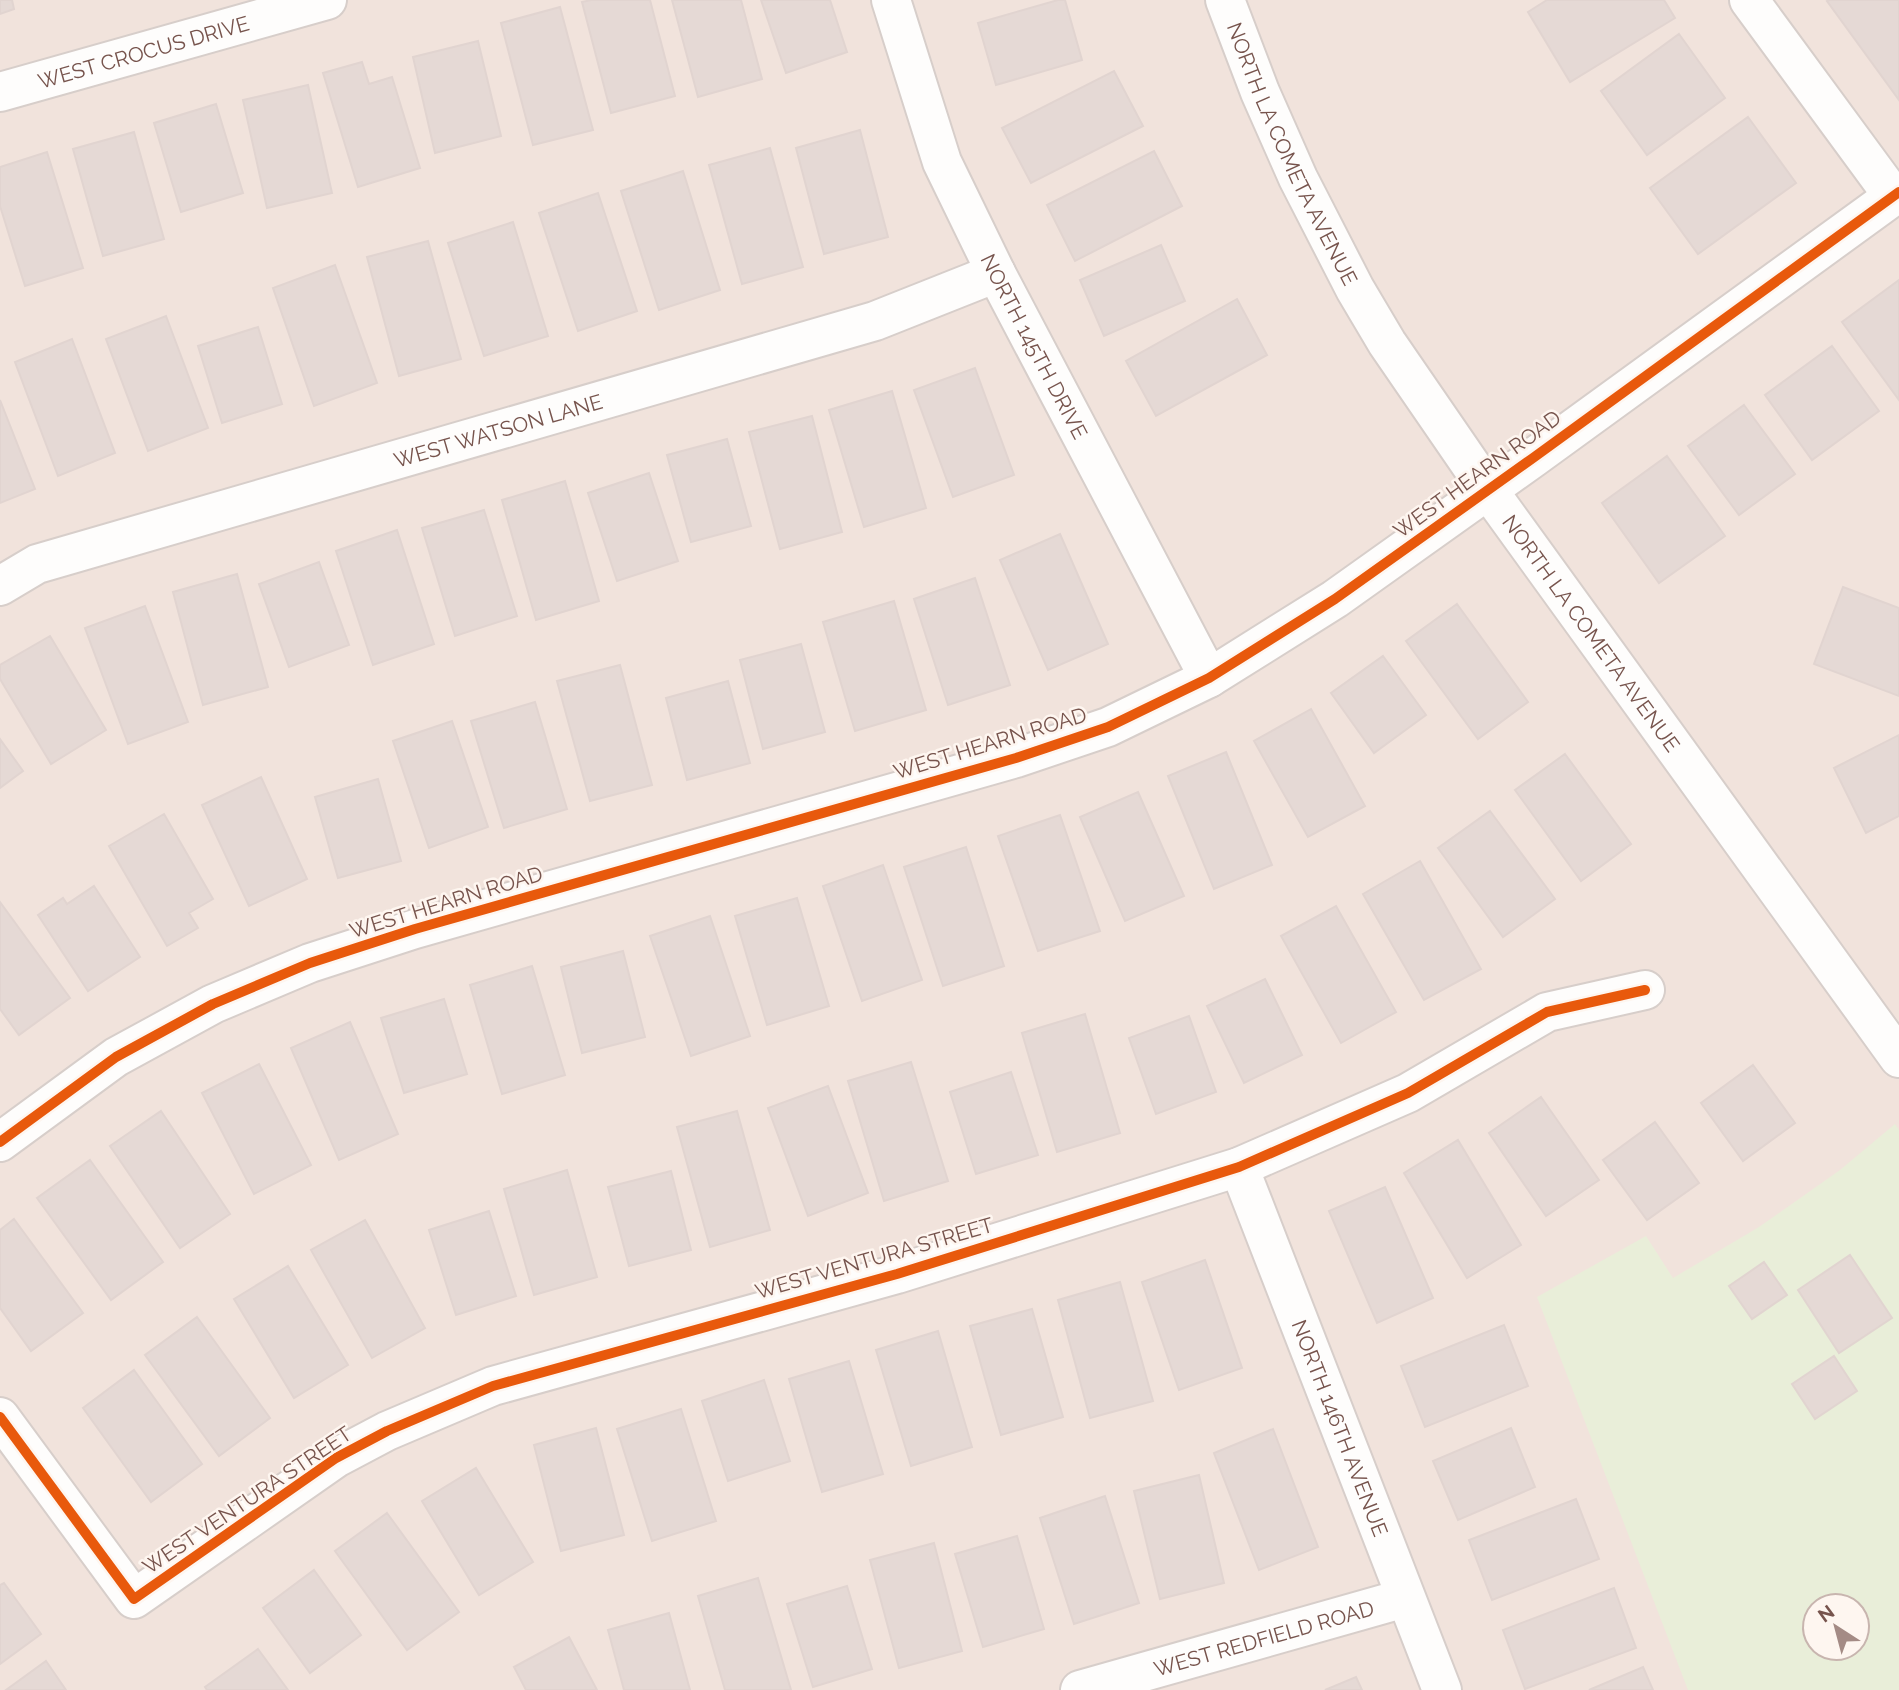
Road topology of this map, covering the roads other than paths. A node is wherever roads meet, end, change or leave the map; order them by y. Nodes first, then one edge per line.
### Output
1 (327, 0) edge
2 (891, 0) edge
3 (1225, 0) edge
4 (1749, 0) edge
5 (0, 92) edge
6 (1896, 194) edge
7 (996, 273) junction
8 (1488, 490) junction
9 (0, 586) edge
10 (1209, 678) junction
11 (1645, 990) dead end
12 (1899, 1058) edge
13 (0, 1142) edge
14 (1239, 1167) junction
15 (0, 1417) edge
16 (1405, 1598) junction
17 (1080, 1690) edge
18 (1442, 1690) edge

1 - 5 street, WEST CROCUS DRIVE
2 - 7 street, NORTH 145TH DRIVE
3 - 8 street, NORTH LA COMETA AVENUE
4 - 6 street
6 - 8 street, WEST HEARN ROAD
7 - 9 street, WEST WATSON LANE
7 - 10 street, NORTH 145TH DRIVE
8 - 10 street, WEST HEARN ROAD
8 - 12 street, NORTH LA COMETA AVENUE
10 - 13 street, WEST HEARN ROAD
11 - 14 street, WEST VENTURA STREET
14 - 15 street, WEST VENTURA STREET
14 - 16 street, NORTH 146TH AVENUE
16 - 17 street, WEST REDFIELD ROAD
16 - 18 street, NORTH 146TH AVENUE

